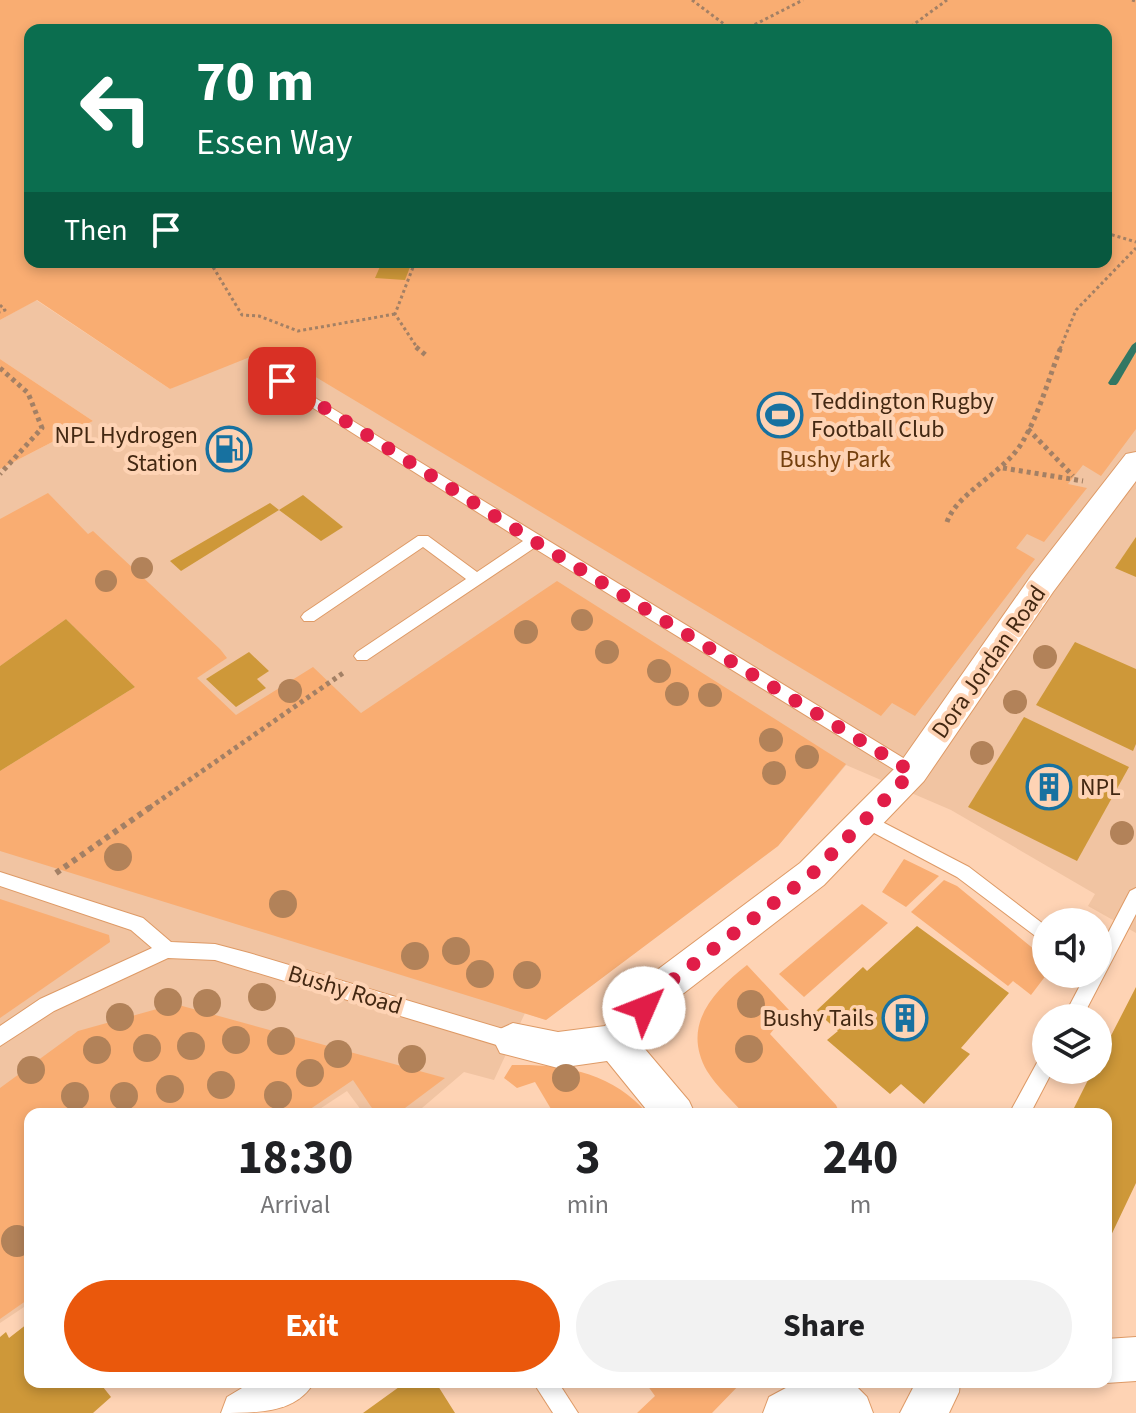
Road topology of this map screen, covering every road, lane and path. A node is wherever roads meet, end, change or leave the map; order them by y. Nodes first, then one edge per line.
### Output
1 (692, 0) edge
2 (803, 0) edge
3 (947, 0) edge
4 (724, 24) edge
5 (756, 24) edge
6 (914, 24) edge
7 (1112, 235) edge
8 (1136, 245) edge
9 (214, 268) edge
10 (413, 268) edge
11 (0, 305) edge
12 (0, 312) edge
13 (395, 314) junction
14 (428, 357) dead end
15 (0, 368) edge
16 (263, 370) dead end
17 (1028, 429) junction
18 (1136, 461) edge
19 (1002, 468) junction
20 (0, 474) edge
21 (1073, 477) junction
22 (1112, 493) junction
23 (947, 522) dead end
24 (534, 541) junction
25 (476, 579) junction
26 (309, 617) dead end
27 (362, 656) joint
28 (912, 772) junction
29 (865, 820) junction
30 (0, 879) edge
31 (32, 890) junction
32 (1136, 896) edge
33 (1032, 925) edge
34 (1112, 943) edge
35 (167, 950) junction
36 (0, 1037) edge
37 (513, 1041) joint
38 (615, 1042) junction
39 (1036, 1084) edge
40 (670, 1108) edge
41 (1022, 1108) edge
42 (1136, 1359) edge
43 (1112, 1361) edge
44 (283, 1388) edge
45 (548, 1388) edge
46 (937, 1388) edge
47 (835, 1395) edge
48 (243, 1413) edge
49 (567, 1413) edge
50 (785, 1413) edge
51 (922, 1413) edge

1 - 4 path
2 - 5 path
3 - 6 path
7 - 8 path
8 - 17 path
9 - 13 path
10 - 13 path
11 - 12 path
13 - 14 path
15 - 20 path
16 - 24 lane
17 - 19 path
17 - 21 path
18 - 22 street, Dora Jordan Road
19 - 21 path
19 - 23 path
21 - 22 path
22 - 28 street, Dora Jordan Road
24 - 25 lane
24 - 28 lane
25 - 26 lane
25 - 27 lane
27 - 31 path
28 - 29 street, Dora Jordan Road
29 - 33 lane
29 - 38 street, Dora Jordan Road
30 - 31 lane
31 - 35 lane
32 - 34 lane
35 - 36 lane, Bushy Road
35 - 37 lane, Bushy Road
37 - 38 street, Bushy Road
38 - 40 street
39 - 41 lane
42 - 43 street
44 - 48 street
45 - 49 lane
46 - 51 street
47 - 50 street

